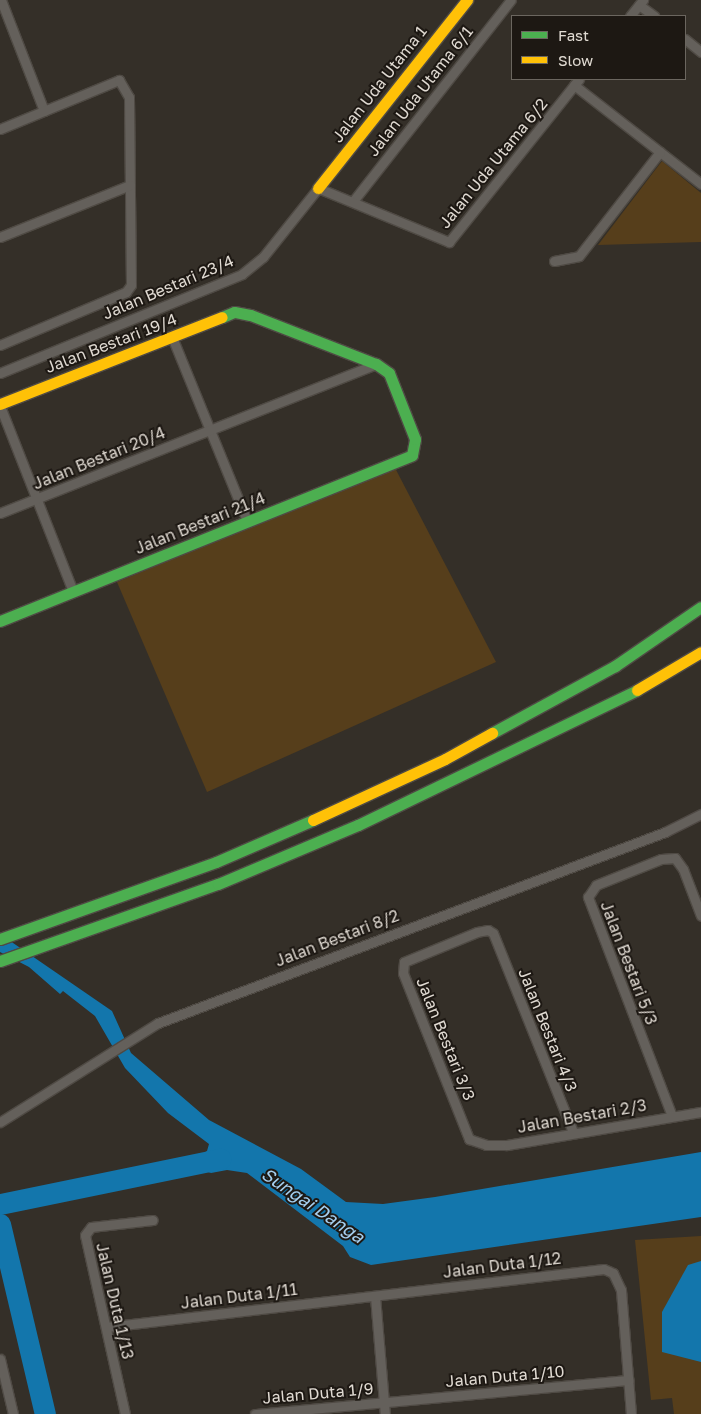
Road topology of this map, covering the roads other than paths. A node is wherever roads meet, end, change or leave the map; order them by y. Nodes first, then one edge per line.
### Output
1 (1, 0) edge
2 (467, 0) edge
3 (511, 0) edge
4 (641, 2) edge
5 (631, 15) edge
6 (653, 15) edge
7 (686, 41) edge
8 (701, 52) edge
9 (577, 82) edge
10 (44, 111) junction
11 (0, 129) edge
12 (660, 152) junction
13 (701, 184) edge
14 (130, 185) junction
15 (318, 188) junction
16 (354, 200) junction
17 (0, 237) edge
18 (554, 260) dead end
19 (172, 337) junction
20 (0, 345) edge
21 (376, 364) junction
22 (0, 373) edge
23 (0, 405) edge
24 (210, 430) junction
25 (36, 499) junction
26 (0, 513) edge
27 (247, 521) junction
28 (73, 591) junction
29 (701, 607) edge
30 (0, 621) edge
31 (701, 652) edge
32 (701, 814) edge
33 (701, 916) edge
34 (496, 938) joint
35 (0, 939) edge
36 (0, 961) edge
37 (701, 1112) edge
38 (672, 1116) junction
39 (0, 1122) edge
40 (573, 1132) junction
41 (469, 1139) joint
42 (152, 1220) dead end
43 (375, 1296) junction
44 (106, 1327) junction
45 (1, 1359) edge
46 (628, 1380) junction
47 (384, 1402) junction
48 (13, 1414) edge
49 (125, 1414) edge
50 (255, 1414) edge
51 (385, 1414) edge
52 (631, 1414) edge

1 - 10 street
2 - 15 main road, Jalan Uda Utama 1
3 - 16 street, Jalan Uda Utama 6/1
4 - 5 street
4 - 6 street
7 - 8 street
9 - 12 street
9 - 16 street, Jalan Uda Utama 6/2
10 - 11 street
10 - 14 street
12 - 13 street
12 - 18 street
14 - 17 street
14 - 20 street
15 - 16 street
15 - 22 street, Jalan Bestari 23/4
19 - 21 main road, Jalan Bestari 19/4
19 - 23 main road, Jalan Bestari 19/4
19 - 24 street
21 - 24 street, Jalan Bestari 20/4
21 - 27 main road, Jalan Bestari 21/4
23 - 25 street
24 - 25 street, Jalan Bestari 20/4
24 - 27 street
25 - 26 street, Jalan Bestari 20/4
25 - 28 street
27 - 28 main road, Jalan Bestari 21/4
28 - 30 main road, Jalan Bestari 21/4
29 - 35 main road
31 - 36 main road
32 - 39 street, Jalan Bestari 8/2
33 - 38 street, Jalan Bestari 5/3
34 - 40 street, Jalan Bestari 4/3
34 - 41 street, Jalan Bestari 3/3
37 - 38 street, Jalan Bestari 2/3
38 - 40 street, Jalan Bestari 2/3
40 - 41 street, Jalan Bestari 2/3
42 - 44 street, Jalan Duta 1/13
43 - 44 street, Jalan Duta 1/11
43 - 46 street, Jalan Duta 1/12
43 - 47 street
44 - 49 street, Jalan Duta 1/13
45 - 48 street
46 - 47 street, Jalan Duta 1/10
46 - 52 street
47 - 50 street, Jalan Duta 1/9
47 - 51 street

